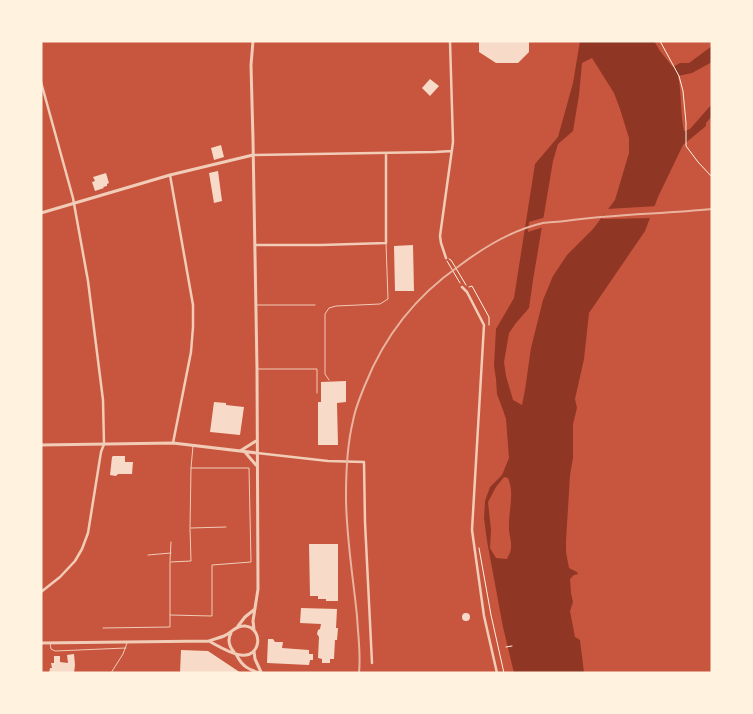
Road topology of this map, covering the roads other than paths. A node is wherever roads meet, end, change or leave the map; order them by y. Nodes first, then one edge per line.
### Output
1 (252, 41) edge
2 (450, 41) edge
3 (41, 82) edge
4 (452, 151) junction
5 (386, 153) junction
6 (253, 155) junction
7 (170, 175) junction
8 (74, 204) junction
9 (41, 213) edge
10 (386, 243) junction
11 (255, 245) junction
12 (446, 258) road end
13 (462, 288) road end
14 (256, 305) junction
15 (315, 305) dead end
16 (257, 369) junction
17 (330, 380) dead end
18 (317, 393) dead end
19 (256, 441) junction
20 (173, 443) junction
21 (104, 444) junction
22 (41, 445) edge
23 (194, 446) junction
24 (239, 451) junction
25 (244, 451) junction
26 (257, 453) junction
27 (257, 466) junction
28 (191, 468) junction
29 (226, 527) dead end
30 (190, 528) junction
31 (171, 542) dead end
32 (171, 553) junction
33 (148, 555) dead end
34 (170, 562) junction
35 (41, 592) edge
36 (255, 608) junction
37 (170, 616) junction
38 (238, 627) junction
39 (102, 628) dead end
40 (254, 630) junction
41 (231, 632) junction
42 (209, 641) junction
43 (41, 642) edge
44 (50, 642) junction
45 (127, 642) junction
46 (126, 648) junction
47 (254, 651) junction
48 (235, 653) junction
49 (372, 663) dead end
50 (111, 673) edge
51 (261, 673) edge
52 (497, 673) edge

1 - 6 street
2 - 4 street
3 - 8 street
4 - 5 street
4 - 12 street
5 - 6 street
5 - 10 street
6 - 7 street
6 - 11 street
7 - 8 street
7 - 20 street
8 - 9 street
8 - 21 street
10 - 11 street
10 - 17 lane
11 - 14 street
13 - 52 street
14 - 15 lane
14 - 16 street
16 - 18 lane
16 - 19 street
19 - 24 street
19 - 26 street
20 - 21 street
20 - 23 street
21 - 22 street
21 - 35 street
23 - 24 street
23 - 28 lane
24 - 25 street
25 - 26 street
25 - 27 street
26 - 27 street
26 - 49 street
27 - 36 street
28 - 30 lane
28 - 37 lane
29 - 30 lane
30 - 34 lane
31 - 32 lane
32 - 33 lane
32 - 34 lane
34 - 37 lane
36 - 38 street
36 - 40 street
37 - 39 lane
38 - 40 street
38 - 41 street
40 - 47 street
41 - 42 street
41 - 48 street
42 - 45 street
42 - 48 street
43 - 44 street
44 - 45 street
44 - 46 lane
45 - 46 lane
46 - 50 lane
47 - 48 street
47 - 51 street
48 - 51 street

